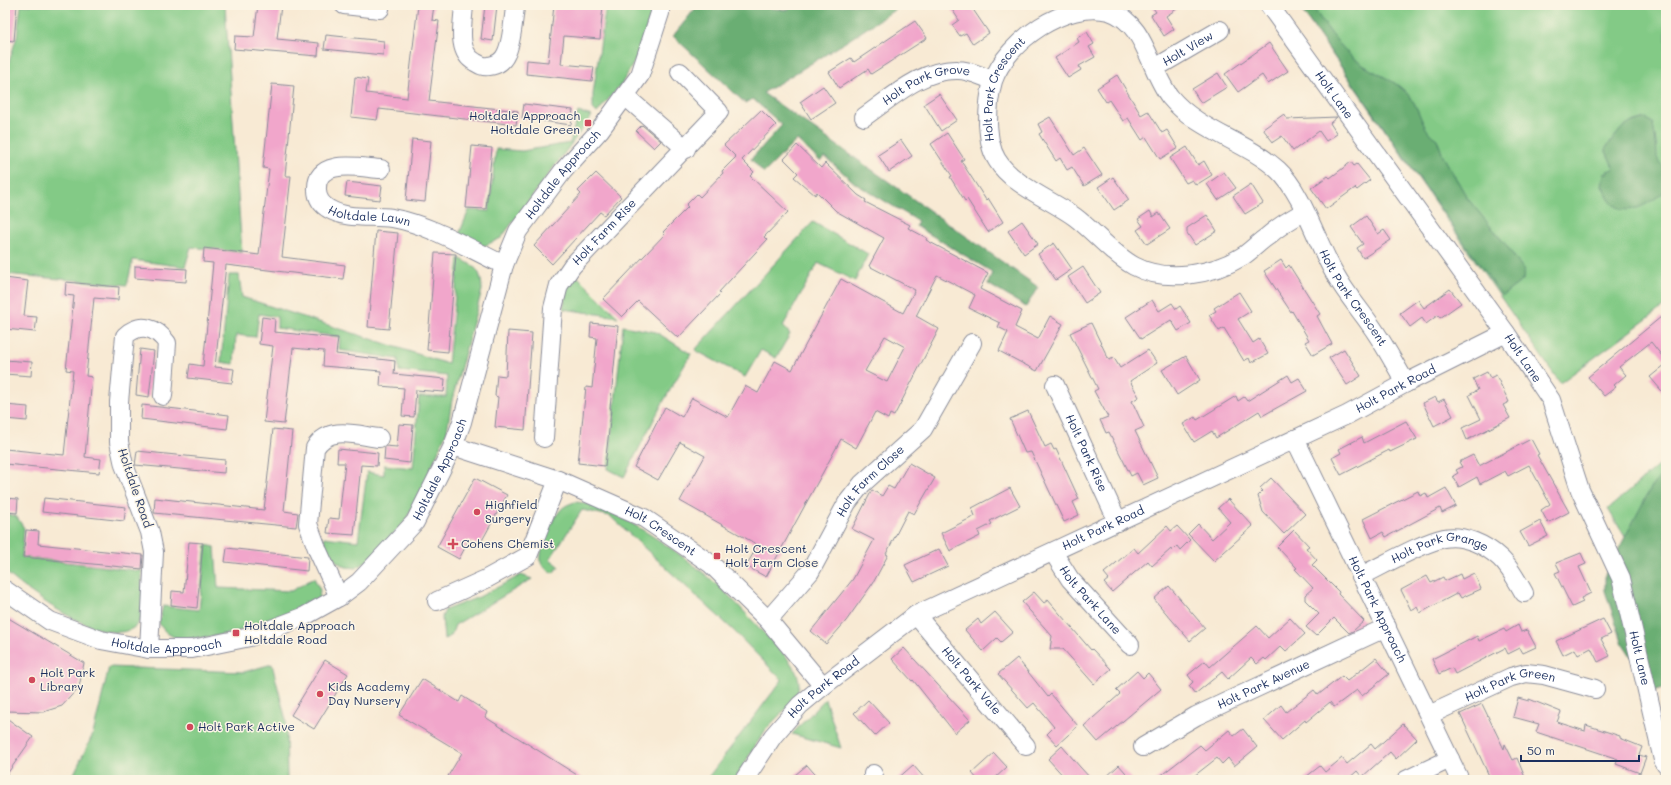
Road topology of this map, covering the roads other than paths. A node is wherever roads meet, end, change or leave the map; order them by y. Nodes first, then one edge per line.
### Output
1 (344, 5) edge
2 (464, 5) edge
3 (660, 5) edge
4 (1269, 5) edge
5 (515, 8) dead end
6 (380, 9) dead end
7 (1220, 30) dead end
8 (1155, 68) junction
9 (680, 72) dead end
10 (994, 80) junction
11 (626, 96) junction
12 (864, 117) dead end
13 (686, 149) junction
14 (381, 168) dead end
15 (1304, 212) junction
16 (504, 265) junction
17 (1506, 333) junction
18 (972, 343) dead end
19 (1406, 383) junction
20 (1055, 385) dead end
21 (163, 396) dead end
22 (379, 438) dead end
23 (544, 438) dead end
24 (1295, 439) junction
25 (453, 446) junction
26 (558, 480) junction
27 (1118, 522) junction
28 (1053, 552) junction
29 (1361, 576) junction
30 (5, 590) edge
31 (1524, 593) dead end
32 (339, 597) junction
33 (437, 601) dead end
34 (916, 615) junction
35 (768, 620) junction
36 (1387, 627) junction
37 (1130, 645) dead end
38 (149, 649) junction
39 (823, 686) junction
40 (1595, 689) dead end
41 (1429, 716) junction
42 (1026, 746) dead end
43 (1143, 747) dead end
44 (1450, 759) junction
45 (1666, 766) edge
46 (744, 780) edge
47 (1406, 780) edge
48 (1460, 780) edge

1 - 6 street
2 - 5 street
3 - 11 street, Holtdale Approach
4 - 17 street, Holt Lane
7 - 8 street, Holt View
8 - 10 street, Holt Park Crescent
8 - 15 street, Holt Park Crescent
9 - 13 street, Holt Farm Rise
10 - 12 street, Holt Park Grove
10 - 15 street, Holt Park Crescent
11 - 13 street
11 - 16 street, Holtdale Approach
13 - 23 street, Holt Farm Rise
14 - 16 street, Holtdale Lawn
15 - 19 street, Holt Park Crescent
16 - 25 street, Holtdale Approach
17 - 19 street, Holt Park Road
17 - 45 street, Holt Lane
18 - 35 street, Holt Farm Close
19 - 24 street, Holt Park Road
20 - 27 street, Holt Park Rise
21 - 38 street, Holtdale Road
22 - 32 street
24 - 27 street, Holt Park Road
24 - 29 street, Holt Park Approach
25 - 26 street, Holt Crescent
25 - 32 street, Holtdale Approach
26 - 33 street
26 - 35 street, Holt Crescent
27 - 28 street, Holt Park Road
28 - 34 street, Holt Park Road
28 - 37 street, Holt Park Lane
29 - 31 street, Holt Park Grange
29 - 36 street, Holt Park Approach
30 - 38 street, Holtdale Approach
32 - 38 street, Holtdale Approach
34 - 39 street, Holt Park Road
34 - 42 street, Holt Park Vale
35 - 39 street, Holt Crescent
36 - 41 street, Holt Park Approach
36 - 43 street, Holt Park Avenue
39 - 46 street, Holt Park Road
40 - 41 street, Holt Park Green
41 - 44 street, Holt Park Approach
44 - 47 street
44 - 48 street, Holt Park Approach

